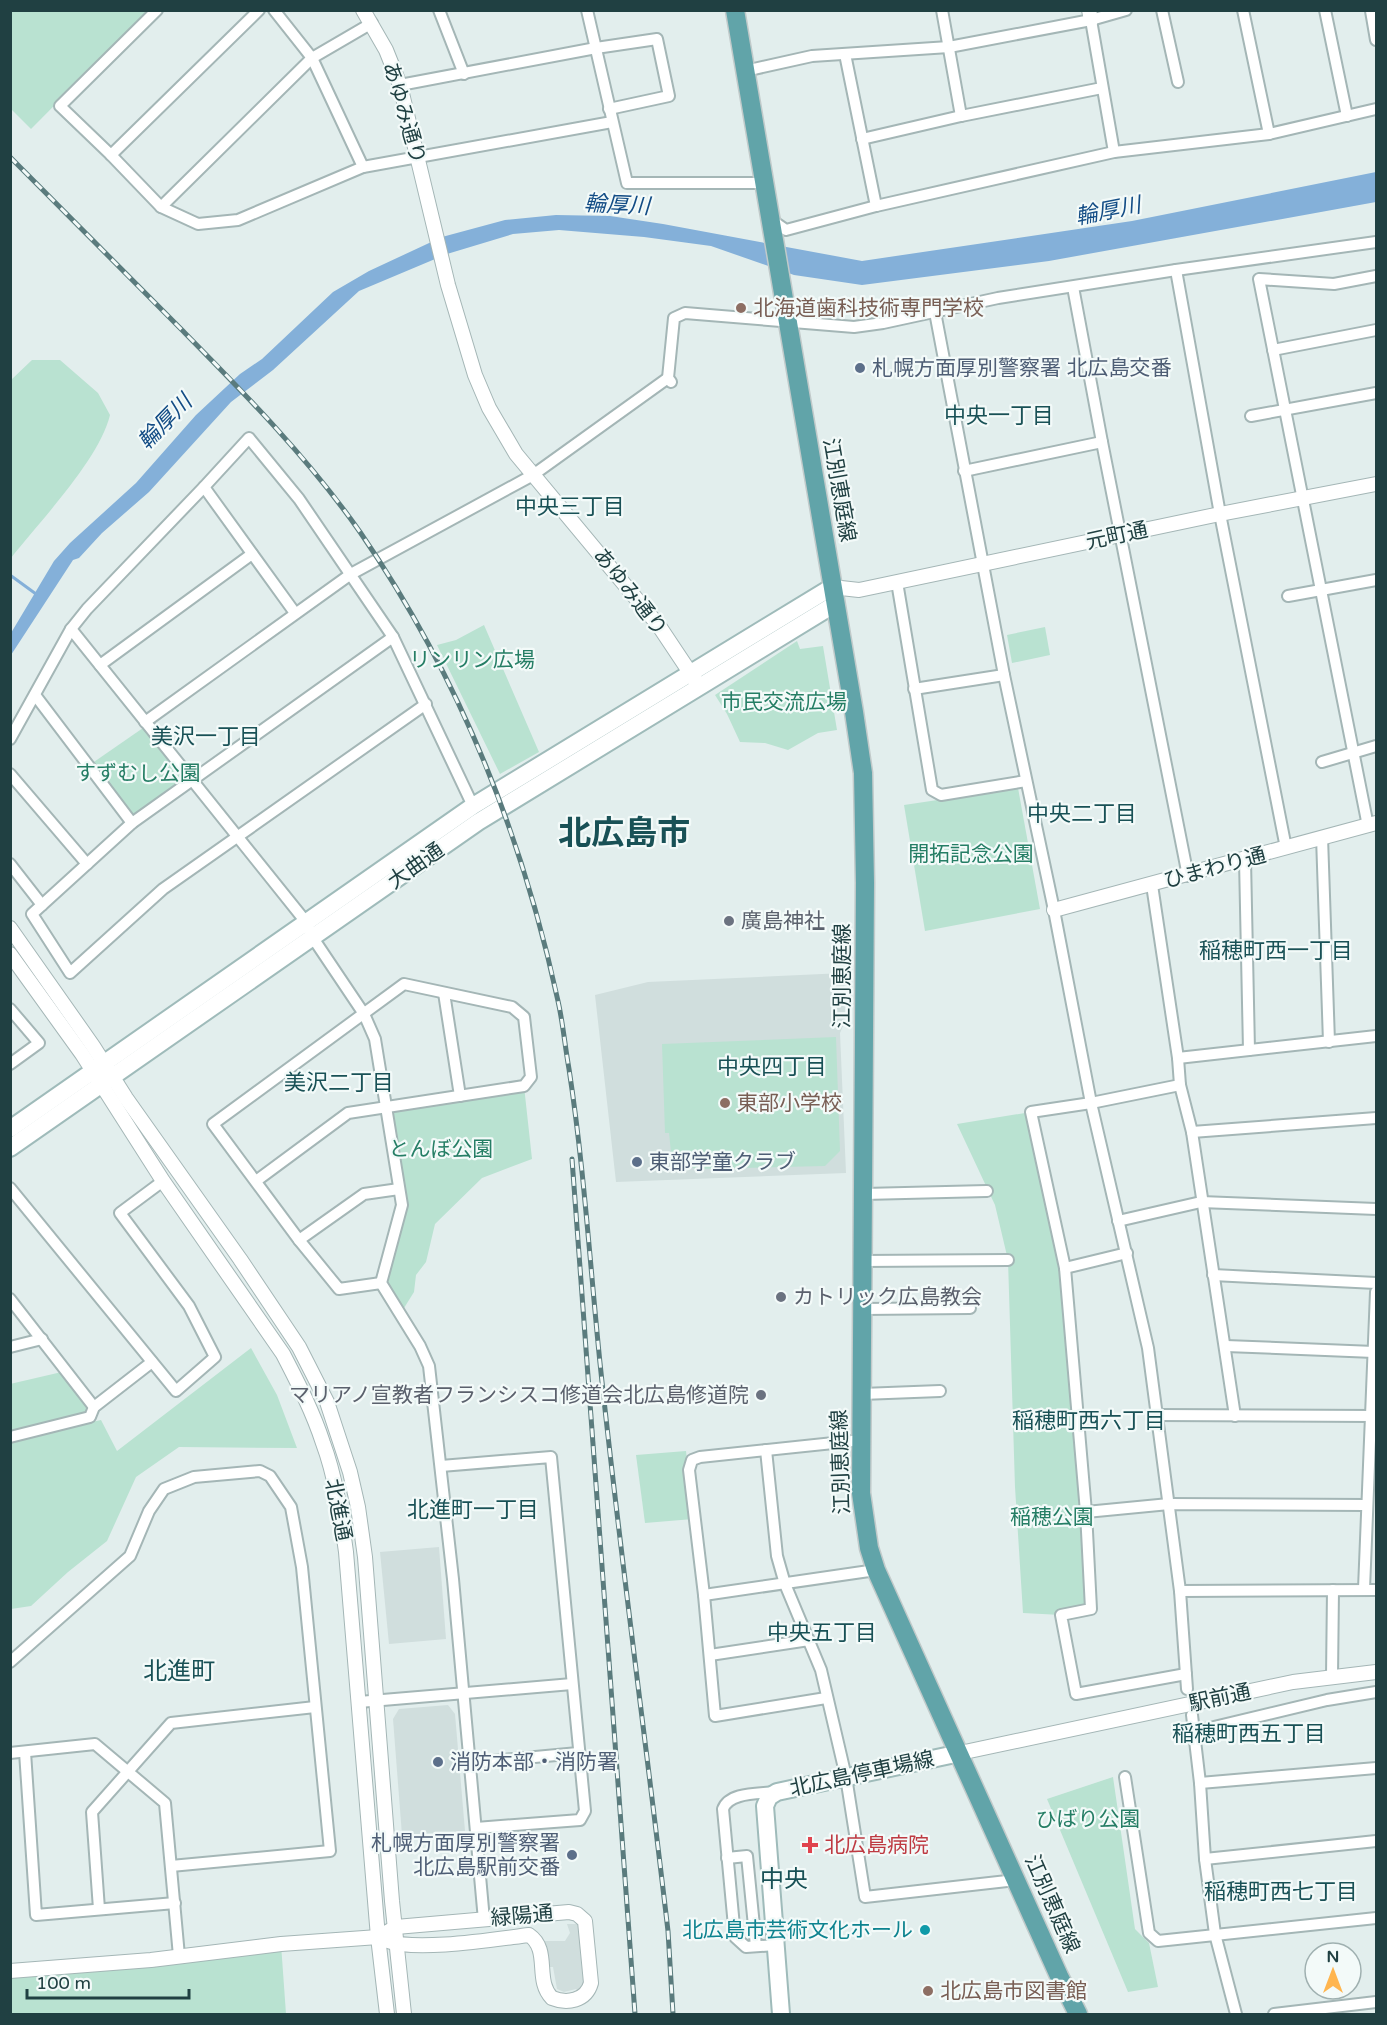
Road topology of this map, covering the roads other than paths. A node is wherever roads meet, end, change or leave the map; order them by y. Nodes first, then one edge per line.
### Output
1 (157, 10) edge
2 (259, 10) edge
3 (274, 10) edge
4 (363, 10) edge
5 (439, 10) edge
6 (587, 10) edge
7 (735, 10) edge
8 (942, 10) edge
9 (1126, 10) edge
10 (1162, 10) edge
11 (1243, 10) edge
12 (1324, 10) edge
13 (1371, 11) edge
14 (1090, 15) edge
15 (372, 23) junction
16 (1377, 40) edge
17 (949, 47) junction
18 (596, 48) junction
19 (845, 54) junction
20 (312, 58) junction
21 (745, 71) junction
22 (464, 74) junction
23 (1178, 82) dead end
24 (400, 86) junction
25 (1102, 88) junction
26 (609, 109) junction
27 (1377, 109) edge
28 (961, 116) junction
29 (1347, 116) junction
30 (612, 122) junction
31 (1269, 134) junction
32 (862, 139) junction
33 (1114, 152) junction
34 (111, 156) junction
35 (418, 157) junction
36 (363, 168) junction
37 (764, 183) junction
38 (876, 206) junction
39 (161, 207) junction
40 (771, 222) junction
41 (1377, 242) edge
42 (1176, 270) junction
43 (1377, 276) edge
44 (1073, 287) junction
45 (935, 312) junction
46 (787, 321) junction
47 (1377, 330) edge
48 (1273, 350) junction
49 (1377, 393) edge
50 (1286, 410) junction
51 (1251, 416) dead end
52 (1102, 442) junction
53 (964, 471) junction
54 (534, 476) junction
55 (1377, 484) edge
56 (204, 487) junction
57 (1303, 498) junction
58 (1220, 514) junction
59 (1121, 535) junction
60 (252, 554) junction
61 (984, 564) junction
62 (351, 574) junction
63 (1377, 580) edge
64 (897, 582) junction
65 (1321, 590) junction
66 (834, 595) junction
67 (1288, 596) dead end
68 (295, 613) junction
69 (71, 629) junction
70 (393, 638) junction
71 (100, 665) junction
72 (1004, 675) junction
73 (695, 680) junction
74 (914, 689) junction
75 (35, 695) junction
76 (426, 704) junction
77 (145, 722) junction
78 (10, 739) edge
79 (1377, 746) edge
80 (1352, 753) junction
81 (1322, 762) dead end
82 (10, 774) edge
83 (192, 780) junction
84 (1026, 781) junction
85 (473, 806) junction
86 (132, 823) junction
87 (1372, 824) edge
88 (237, 835) junction
89 (1322, 837) junction
90 (1286, 849) junction
91 (1245, 860) junction
92 (10, 864) edge
93 (87, 864) junction
94 (1188, 876) junction
95 (1152, 885) junction
96 (42, 905) junction
97 (1054, 910) junction
98 (10, 928) edge
99 (310, 930) junction
100 (10, 954) edge
101 (444, 993) junction
102 (10, 1009) edge
103 (364, 1014) junction
104 (1377, 1036) edge
105 (1329, 1042) junction
106 (1249, 1050) junction
107 (1178, 1058) junction
108 (10, 1064) edge
109 (104, 1074) junction
110 (1180, 1085) junction
111 (460, 1096) junction
112 (1091, 1103) junction
113 (385, 1108) junction
114 (1377, 1118) edge
115 (10, 1130) edge
116 (1192, 1132) junction
117 (10, 1148) edge
118 (163, 1181) junction
119 (256, 1181) junction
120 (10, 1188) edge
121 (399, 1189) junction
122 (987, 1191) dead end
123 (864, 1194) junction
124 (1201, 1202) junction
125 (1377, 1209) edge
126 (1118, 1221) junction
127 (299, 1240) junction
128 (1127, 1253) junction
129 (1008, 1260) dead end
130 (862, 1261) junction
131 (1065, 1268) junction
132 (1213, 1275) junction
133 (1377, 1282) edge
134 (381, 1283) junction
135 (1377, 1293) edge
136 (10, 1299) edge
137 (970, 1308) dead end
138 (863, 1310) junction
139 (42, 1339) junction
140 (1226, 1346) junction
141 (10, 1347) edge
142 (1374, 1352) junction
143 (152, 1362) junction
144 (940, 1391) dead end
145 (862, 1394) junction
146 (94, 1407) junction
147 (1157, 1415) junction
148 (1235, 1416) junction
149 (1374, 1416) edge
150 (10, 1437) edge
151 (862, 1440) junction
152 (766, 1450) junction
153 (441, 1466) junction
154 (1169, 1504) junction
155 (1366, 1505) junction
156 (1086, 1512) junction
157 (876, 1570) junction
158 (785, 1584) junction
159 (1334, 1590) junction
160 (1364, 1590) junction
161 (1377, 1590) edge
162 (1180, 1591) junction
163 (705, 1595) junction
164 (809, 1640) junction
165 (710, 1655) junction
166 (10, 1662) edge
167 (1377, 1672) edge
168 (1186, 1674) junction
169 (1332, 1676) junction
170 (572, 1684) junction
171 (1187, 1689) dead end
172 (464, 1692) junction
173 (1377, 1692) edge
174 (826, 1698) junction
175 (375, 1701) junction
176 (359, 1702) junction
177 (315, 1707) junction
178 (1192, 1715) dead end
179 (1193, 1732) junction
180 (25, 1752) junction
181 (578, 1753) junction
182 (960, 1753) junction
183 (10, 1754) edge
184 (471, 1763) junction
185 (1377, 1768) edge
186 (126, 1772) junction
187 (1125, 1777) dead end
188 (846, 1778) junction
189 (1200, 1783) junction
190 (777, 1792) junction
191 (476, 1828) junction
192 (1376, 1845) edge
193 (727, 1858) junction
194 (1205, 1859) junction
195 (171, 1866) junction
196 (1017, 1880) junction
197 (174, 1903) junction
198 (99, 1909) junction
199 (1377, 1918) edge
200 (484, 1920) junction
201 (396, 1927) junction
202 (1215, 1934) junction
203 (378, 1937) junction
204 (397, 1944) junction
205 (776, 1945) junction
206 (756, 1946) junction
207 (179, 1956) junction
208 (10, 1971) edge
209 (1377, 2002) edge
210 (387, 2014) edge
211 (404, 2014) edge
212 (781, 2014) edge
213 (1078, 2014) edge
214 (1236, 2014) edge
215 (1274, 2014) edge

1 - 34 street
2 - 34 street
3 - 20 street
4 - 15 street, あゆみ通り
5 - 22 street
6 - 18 street
7 - 21 main road, 江別恵庭線
8 - 17 street
9 - 14 street
10 - 23 street
11 - 31 street
12 - 29 street
13 - 16 street
14 - 17 street
14 - 25 street
15 - 20 street
15 - 24 street, あゆみ通り
17 - 19 street
17 - 28 street
18 - 22 street
18 - 26 street
18 - 26 street
19 - 21 street
19 - 32 street
20 - 36 street
20 - 39 street
21 - 37 main road, 江別恵庭線
22 - 24 street
24 - 35 street, あゆみ通り
25 - 28 street
25 - 33 street
26 - 30 street
27 - 29 street
28 - 32 street
29 - 31 street
30 - 35 street
30 - 37 street
31 - 33 street
32 - 38 street
33 - 38 street
34 - 39 street
35 - 36 street
35 - 54 street, あゆみ通り
36 - 39 street
37 - 40 main road, 江別恵庭線
38 - 40 street
40 - 46 main road, 江別恵庭線
41 - 42 street
42 - 44 street
42 - 58 street
43 - 48 street
44 - 45 street
44 - 52 street
45 - 46 street
45 - 53 street
46 - 54 street
46 - 66 main road, 江別恵庭線
47 - 48 street
48 - 50 street
49 - 50 street
50 - 51 street
50 - 57 street
52 - 53 street
52 - 59 street
53 - 61 street
54 - 62 street
54 - 73 street, あゆみ通り
55 - 57 street, 元町通
56 - 60 street
56 - 62 street
56 - 69 street
57 - 58 street, 元町通
57 - 65 street
58 - 59 street, 元町通
58 - 90 street
59 - 61 street, 元町通
59 - 94 street
60 - 68 street
60 - 71 street
61 - 64 street, 元町通
61 - 72 street
62 - 68 street
62 - 70 street
63 - 65 street
64 - 66 street, 元町通
64 - 74 street
65 - 67 street
65 - 80 street
66 - 73 main road, 大曲通
66 - 123 main road, 江別恵庭線
68 - 77 street
69 - 71 street
69 - 75 street
70 - 76 street
70 - 83 street
71 - 77 street
72 - 74 street
72 - 84 street
73 - 85 main road, 大曲通
73 - 99 main road, 大曲通
74 - 84 street
75 - 78 street
75 - 86 street
76 - 85 street
76 - 88 street
77 - 83 street
79 - 80 street
80 - 81 street
80 - 87 street
82 - 93 street
83 - 86 street
83 - 88 street
84 - 97 street
85 - 99 main road, 大曲通
86 - 93 street
87 - 89 street, ひまわり通
88 - 96 street
88 - 99 street
89 - 90 street, ひまわり通
89 - 105 street
90 - 91 street, ひまわり通
91 - 94 street, ひまわり通
91 - 106 street
92 - 96 street
93 - 96 street
94 - 95 street, ひまわり通
95 - 97 street, ひまわり通
95 - 107 street
97 - 112 street
98 - 109 street
99 - 103 street
99 - 109 main road, 大曲通
100 - 109 street
101 - 103 street
101 - 111 street
101 - 111 street
102 - 108 street
103 - 113 street
103 - 119 street
104 - 105 street
105 - 106 street
106 - 107 street
107 - 110 street
109 - 115 main road, 大曲通
109 - 117 main road, 大曲通
109 - 118 street, 北進通
109 - 175 street, 北進通
110 - 112 street
110 - 116 street
111 - 113 street
112 - 126 street
112 - 131 street
113 - 119 street
113 - 121 street
114 - 116 street
116 - 124 street
118 - 143 street
118 - 176 street, 北進通
119 - 127 street
120 - 143 street
121 - 127 street
121 - 134 street
122 - 123 street
123 - 130 main road, 江別恵庭線
124 - 125 street
124 - 126 street
124 - 132 street
126 - 128 street
127 - 134 street
128 - 131 street
128 - 147 street
129 - 130 street
130 - 138 main road, 江別恵庭線
131 - 156 street
132 - 133 street
132 - 140 street
134 - 153 street
135 - 142 street
136 - 139 street
137 - 138 street
138 - 145 main road, 江別恵庭線
139 - 141 street
139 - 146 street
140 - 142 street
140 - 148 street
142 - 149 street
143 - 146 street
144 - 145 street
145 - 151 main road, 江別恵庭線
146 - 150 street
147 - 148 street
147 - 154 street
148 - 149 street
149 - 155 street
151 - 152 street
151 - 157 main road, 江別恵庭線
152 - 158 street
152 - 163 street
153 - 170 street
153 - 172 street
154 - 155 street
154 - 156 street
154 - 162 street
155 - 160 street
156 - 168 street
157 - 158 street
157 - 182 main road, 江別恵庭線
158 - 163 street
158 - 164 street
159 - 160 street
159 - 162 street
159 - 169 street
160 - 161 street
162 - 168 street
163 - 165 street
164 - 165 street
164 - 174 street
165 - 174 street
166 - 177 street
167 - 169 street, 駅前通
168 - 171 street
169 - 182 street, 駅前通
170 - 172 street
170 - 181 street
172 - 175 street
172 - 184 street
173 - 179 street
174 - 188 street
175 - 176 street
175 - 201 street, 北進通
176 - 203 street, 北進通
177 - 186 street
177 - 195 street
178 - 179 street
179 - 189 street
180 - 183 street
180 - 186 street
180 - 198 street
181 - 184 street
181 - 191 street
182 - 188 main road, 北広島停車場線
182 - 196 main road, 江別恵庭線
184 - 191 street
185 - 189 street
186 - 195 street
186 - 198 street
187 - 202 street
188 - 190 main road, 北広島停車場線
188 - 196 street
189 - 194 street
190 - 193 street
190 - 205 main road, 北広島停車場線
191 - 200 street
192 - 194 street
193 - 206 street
193 - 206 street
194 - 202 street
195 - 197 street
196 - 213 main road, 江別恵庭線
197 - 198 street
197 - 207 street
199 - 202 street
200 - 201 street, 緑陽通
200 - 204 street, 緑陽通
201 - 203 street, 緑陽通
201 - 204 street, 北進通
202 - 214 street
203 - 204 street, 緑陽通
203 - 207 street, 緑陽通
203 - 210 street, 北進通
204 - 211 street, 北進通
205 - 206 street
205 - 212 main road, 北広島停車場線
207 - 208 street, 緑陽通
209 - 215 street

